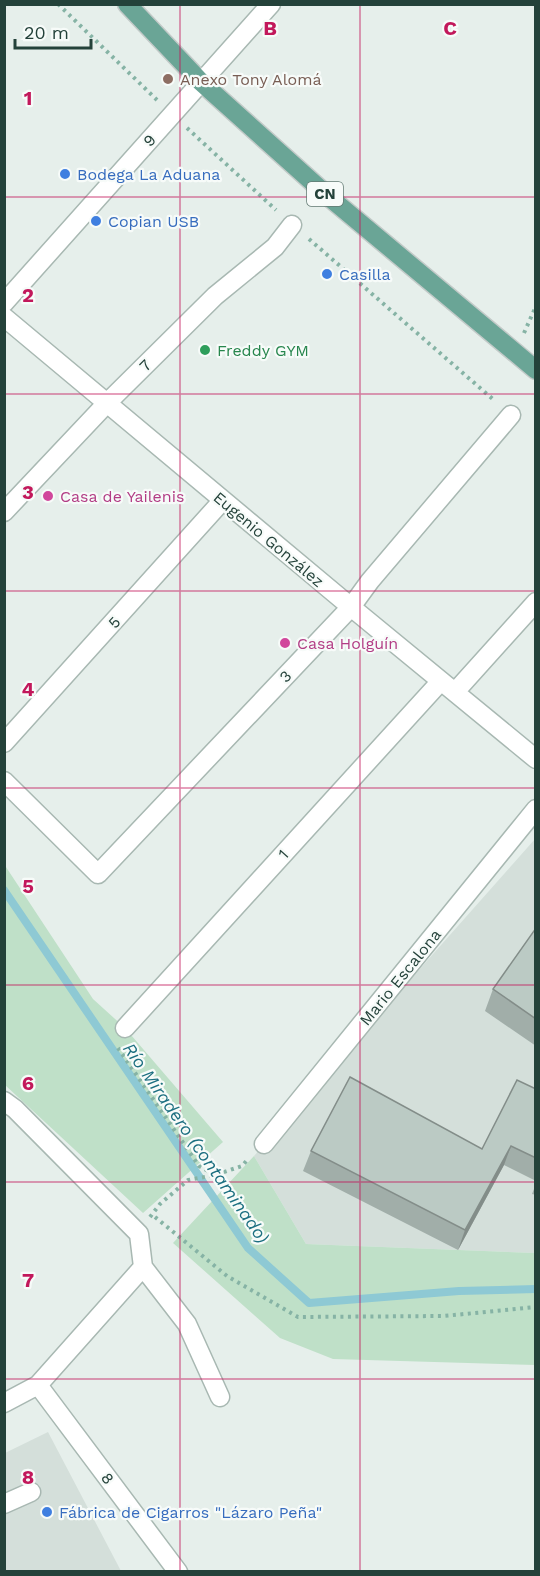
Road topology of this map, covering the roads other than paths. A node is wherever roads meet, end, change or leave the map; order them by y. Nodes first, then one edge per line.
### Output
1 (127, 4) edge
2 (271, 4) edge
3 (201, 82) junction
4 (292, 225) road end
5 (4, 303) edge
6 (4, 317) edge
7 (536, 370) edge
8 (107, 403) junction
9 (511, 415) road end
10 (223, 500) junction
11 (4, 512) edge
12 (536, 602) edge
13 (351, 607) junction
14 (448, 686) junction
15 (4, 743) edge
16 (536, 759) edge
17 (4, 781) edge
18 (536, 809) edge
19 (125, 1028) road end
20 (4, 1101) edge
21 (264, 1144) road end
22 (143, 1267) junction
23 (39, 1385) junction
24 (220, 1397) dead end
25 (4, 1403) edge
26 (31, 1492) dead end
27 (4, 1504) edge
28 (178, 1572) edge

1 - 3 main road, CN
2 - 3 street, 9
3 - 5 street, 9
3 - 7 main road, CN
4 - 8 street, 7
6 - 8 street, Eugenio González
8 - 10 street, Eugenio González
8 - 11 street, 7
9 - 13 street, 3
10 - 13 street, Eugenio González
10 - 15 street, 5
12 - 14 street, 1
13 - 14 street, Eugenio González
13 - 17 street, 3
14 - 16 street, Eugenio González
14 - 19 street, 1
18 - 21 street, Mario Escalona
20 - 22 street
22 - 23 street
22 - 24 street
23 - 25 street
23 - 28 street, 8
26 - 27 street

